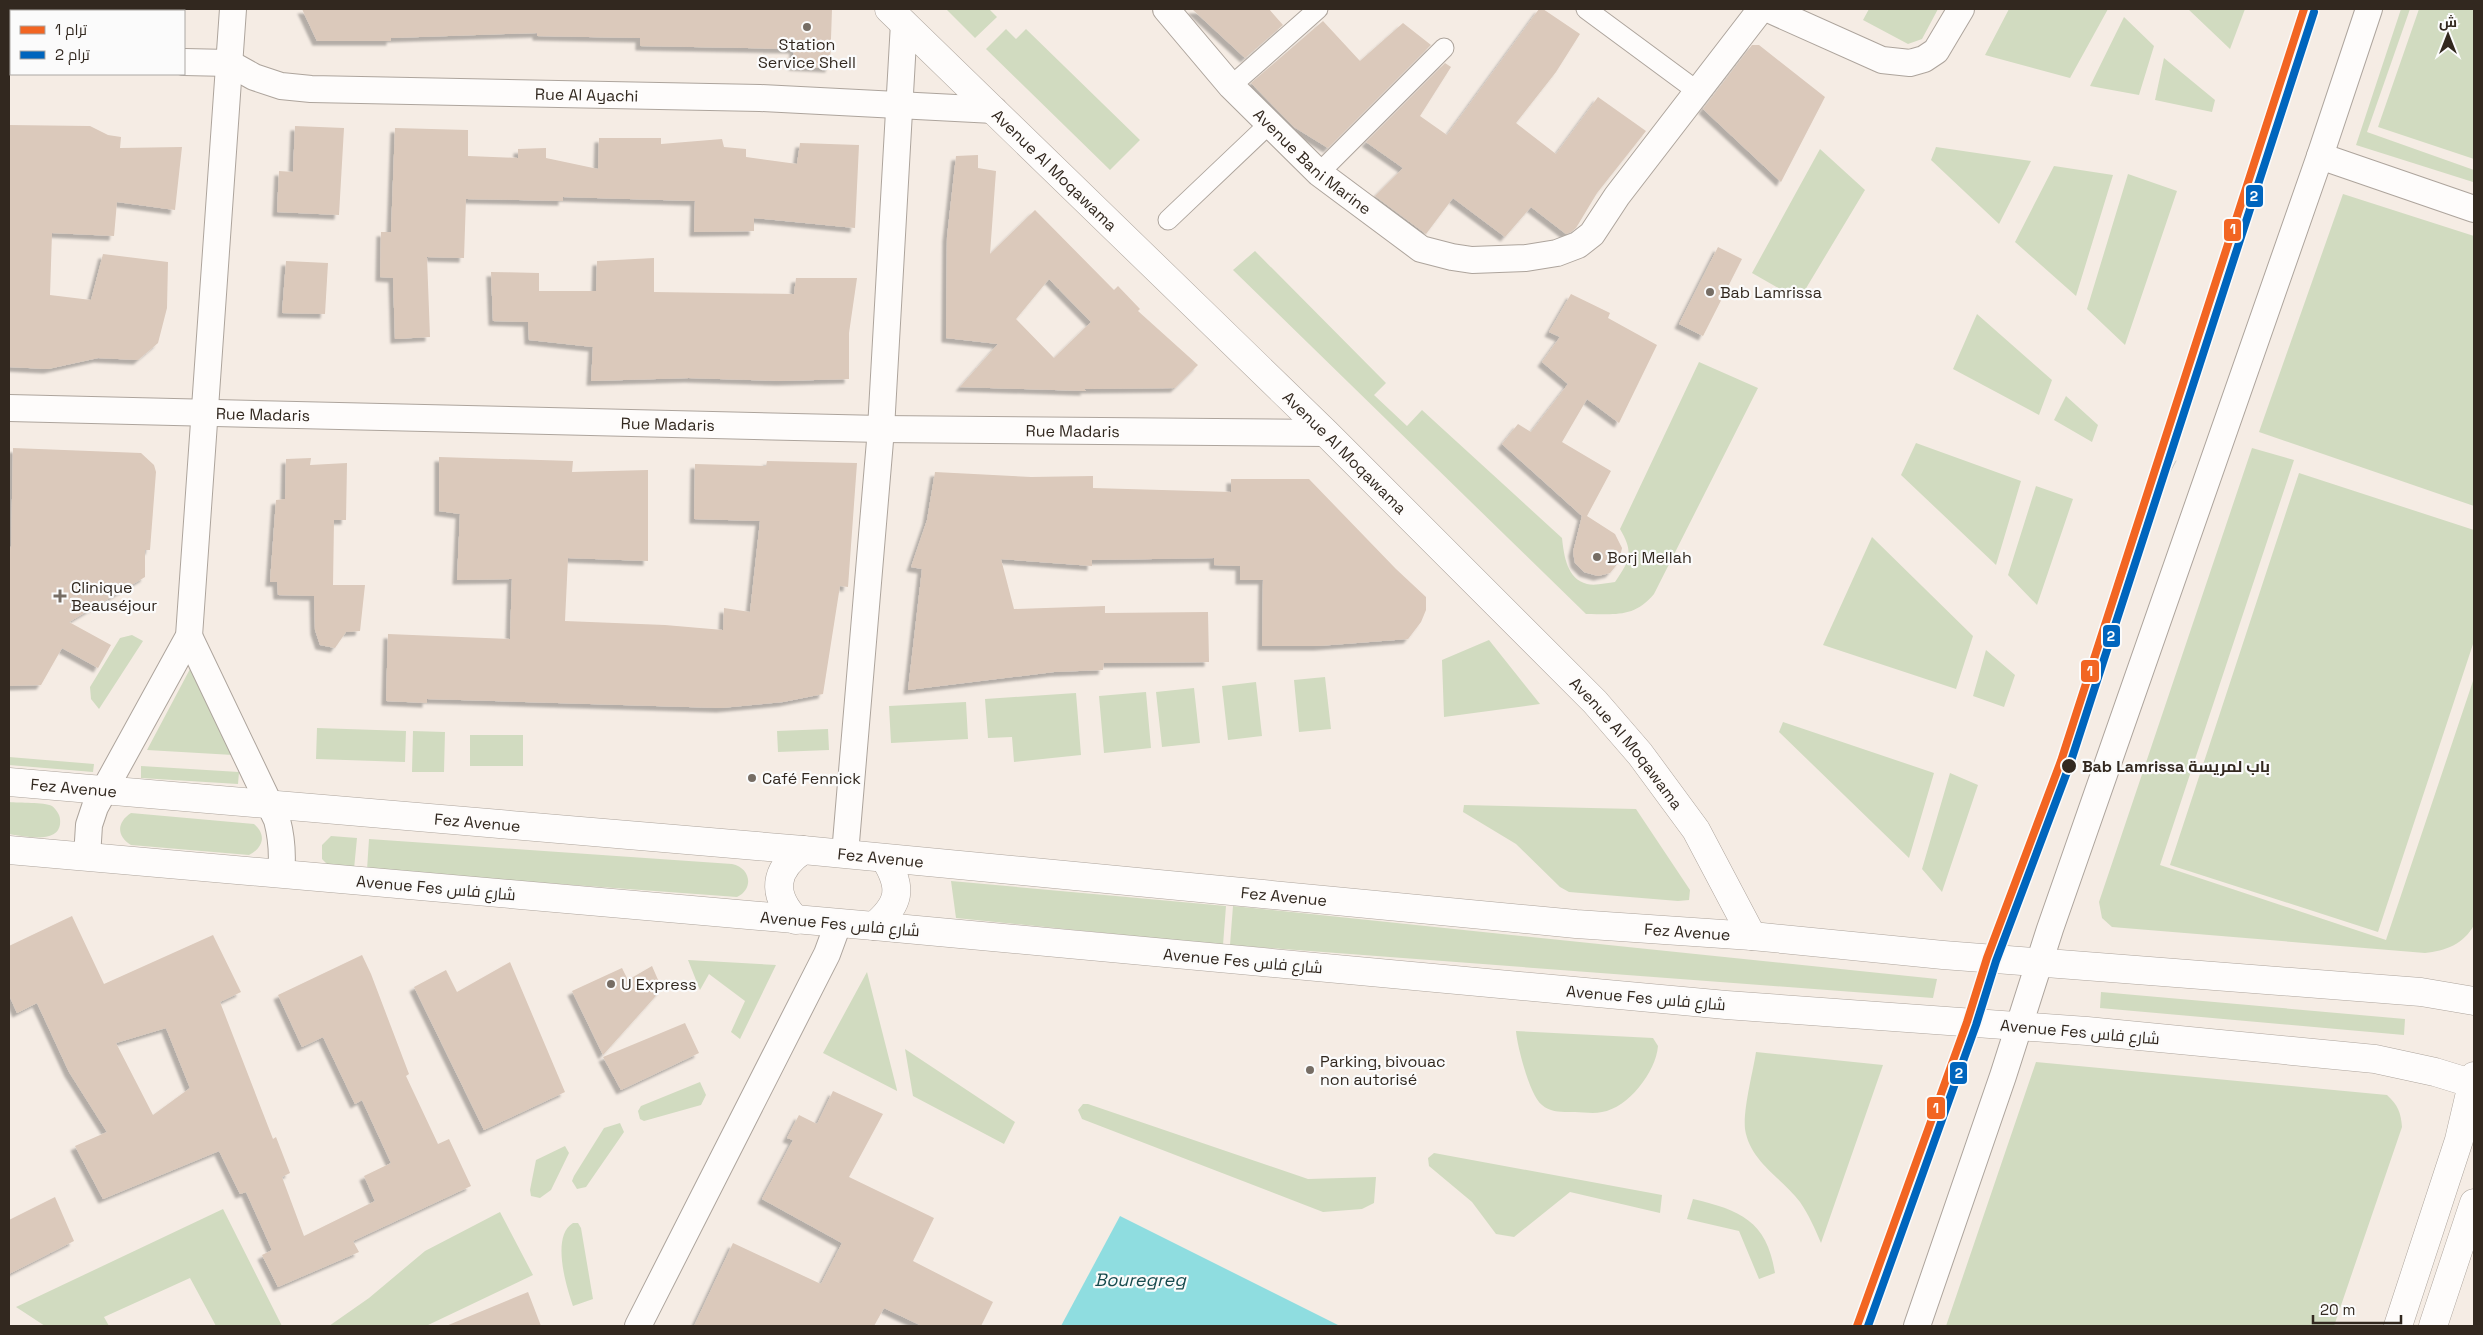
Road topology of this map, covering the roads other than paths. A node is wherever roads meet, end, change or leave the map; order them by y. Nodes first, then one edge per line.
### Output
1 (233, 9) edge
2 (1318, 9) edge
3 (1586, 9) edge
4 (1761, 9) edge
5 (1768, 9) edge
6 (1960, 9) edge
7 (2369, 9) edge
8 (1170, 10) edge
9 (897, 16) edge
10 (1444, 48) dead end
11 (185, 62) edge
12 (229, 63) junction
13 (1231, 86) junction
14 (1697, 91) junction
15 (900, 105) junction
16 (994, 110) junction
17 (1268, 125) junction
18 (2320, 156) junction
19 (1319, 173) junction
20 (2474, 209) edge
21 (1168, 220) dead end
22 (9, 408) edge
23 (206, 413) junction
24 (881, 429) junction
25 (1326, 434) junction
26 (189, 636) junction
27 (9, 782) edge
28 (104, 791) junction
29 (269, 803) junction
30 (9, 850) edge
31 (803, 850) junction
32 (844, 854) junction
33 (87, 857) junction
34 (884, 858) junction
35 (280, 874) junction
36 (796, 920) junction
37 (838, 924) junction
38 (874, 926) junction
39 (1752, 936) junction
40 (2039, 962) junction
41 (2474, 1001) edge
42 (2020, 1026) junction
43 (2474, 1081) edge
44 (2474, 1203) edge
45 (638, 1326) edge
46 (1917, 1326) edge
47 (2398, 1326) edge
48 (2433, 1326) edge

1 - 12 street
2 - 13 street
3 - 14 street
4 - 14 street, Avenue Bani Marine
5 - 6 street
7 - 18 street
8 - 13 street, Avenue Bani Marine
9 - 15 street
9 - 16 main road, Avenue Al Moqawama
10 - 19 street
11 - 12 street, Rue Al Ayachi
12 - 15 street, Rue Al Ayachi
12 - 23 street
13 - 17 street, Avenue Bani Marine
14 - 19 street, Avenue Bani Marine
15 - 16 street, Rue Al Ayachi
15 - 24 street
16 - 25 main road, Avenue Al Moqawama
17 - 19 street, Avenue Bani Marine
17 - 21 street
18 - 20 street
18 - 40 street
22 - 23 street, Rue Madaris
23 - 24 street, Rue Madaris
23 - 26 street
24 - 25 street, Rue Madaris
24 - 32 street
25 - 39 main road, Avenue Al Moqawama
26 - 28 street
26 - 29 street
27 - 28 main road, Fez Avenue
28 - 29 main road, Fez Avenue
28 - 33 street
29 - 31 main road, Fez Avenue
29 - 35 street
30 - 33 main road, Avenue Fes شارع فاس
31 - 32 main road, Fez Avenue
31 - 36 main road
32 - 34 main road, Fez Avenue
33 - 35 main road, Avenue Fes شارع فاس
34 - 38 main road
34 - 39 main road, Fez Avenue
35 - 36 main road, Avenue Fes شارع فاس
36 - 37 main road, Avenue Fes شارع فاس
37 - 38 main road, Avenue Fes شارع فاس
37 - 45 street
38 - 42 main road, Avenue Fes شارع فاس
39 - 40 main road
40 - 41 main road
40 - 42 street
42 - 43 main road, Avenue Fes شارع فاس
42 - 46 street
43 - 47 main road
44 - 48 main road

